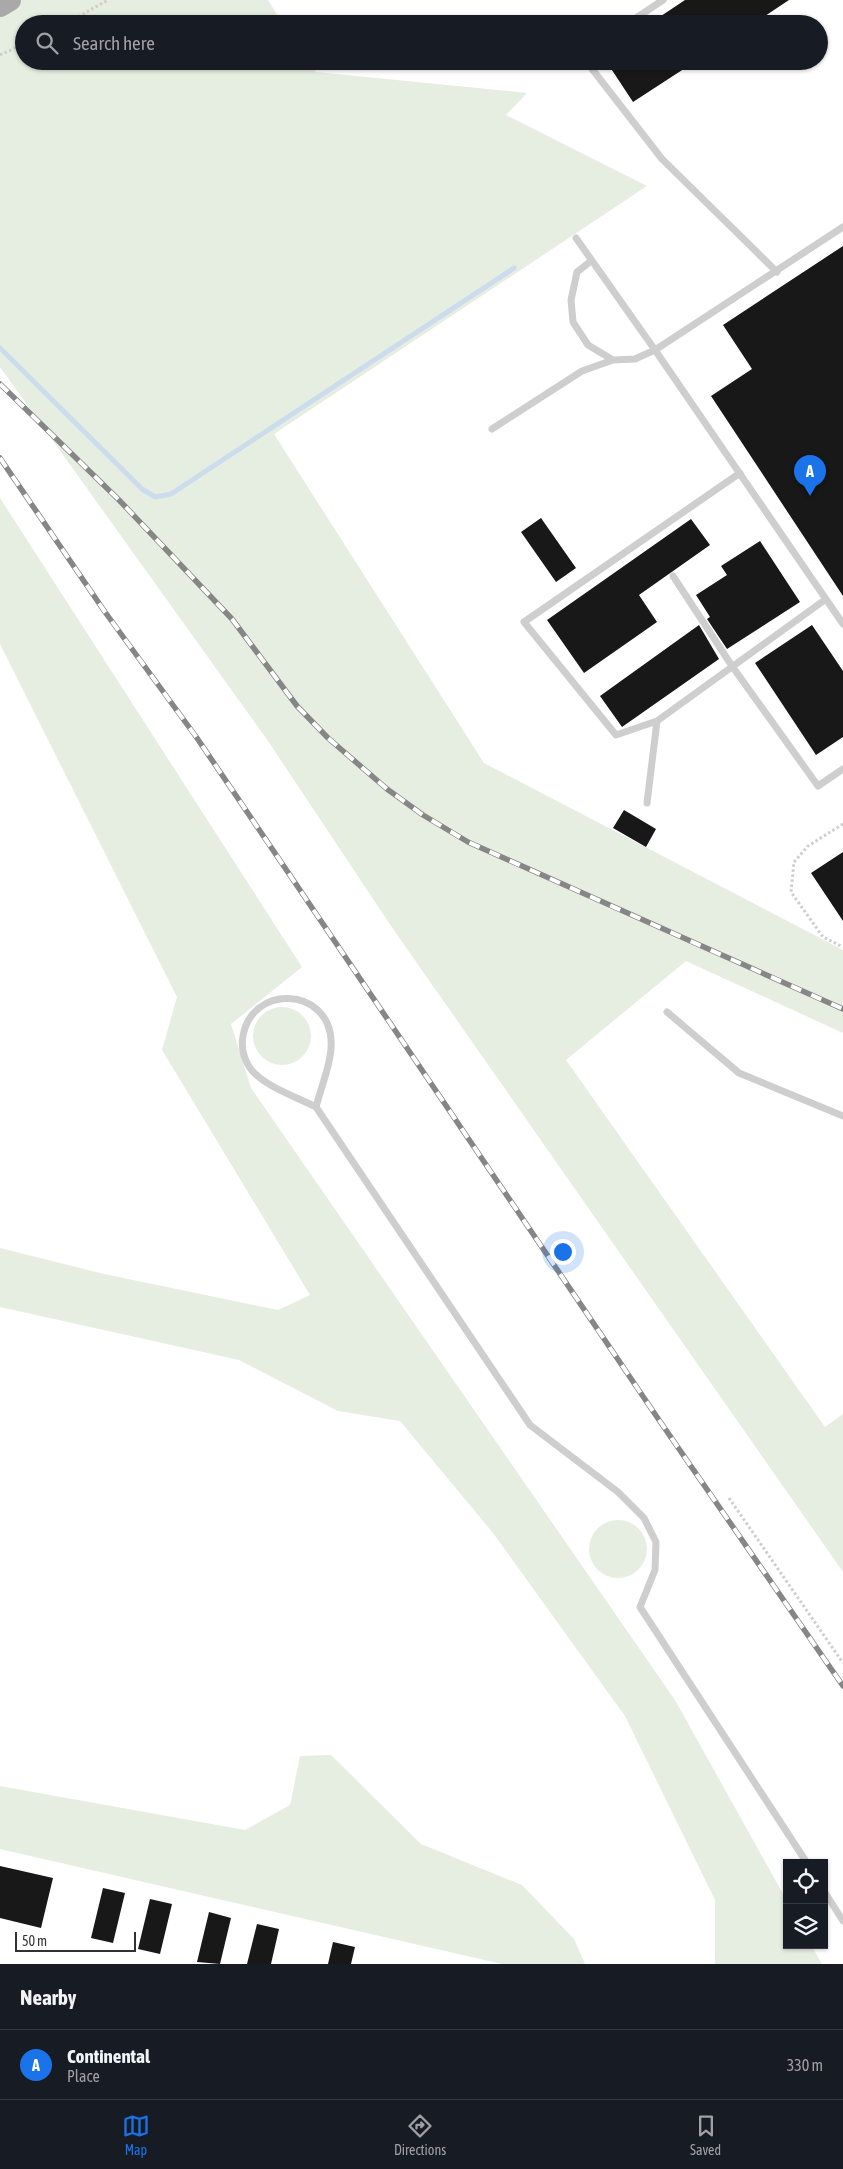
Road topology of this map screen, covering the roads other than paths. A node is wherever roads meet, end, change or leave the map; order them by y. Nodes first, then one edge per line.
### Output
1 (10, 0) edge
2 (663, 0) edge
3 (0, 6) edge
4 (641, 15) edge
5 (593, 70) edge
6 (843, 227) edge
7 (576, 238) dead end
8 (591, 261) junction
9 (777, 272) junction
10 (655, 350) junction
11 (613, 360) junction
12 (492, 429) dead end
13 (740, 473) junction
14 (673, 576) dead end
15 (826, 599) junction
16 (843, 624) edge
17 (732, 666) junction
18 (656, 721) junction
19 (843, 769) edge
20 (647, 802) dead end
21 (667, 1012) dead end
22 (316, 1106) junction
23 (843, 1116) edge
24 (804, 1859) edge
25 (828, 1897) edge
26 (843, 1921) edge

1 - 3 main road
2 - 4 lane
5 - 9 lane
6 - 9 lane
7 - 8 lane
8 - 10 lane
8 - 11 lane
9 - 10 lane
10 - 11 lane
10 - 13 lane
11 - 12 lane
13 - 15 lane
13 - 18 lane
14 - 17 lane
15 - 16 lane
15 - 17 lane
17 - 18 lane
17 - 19 lane
18 - 20 lane
21 - 23 lane
22 - 22 lane
22 - 24 lane
25 - 26 lane

